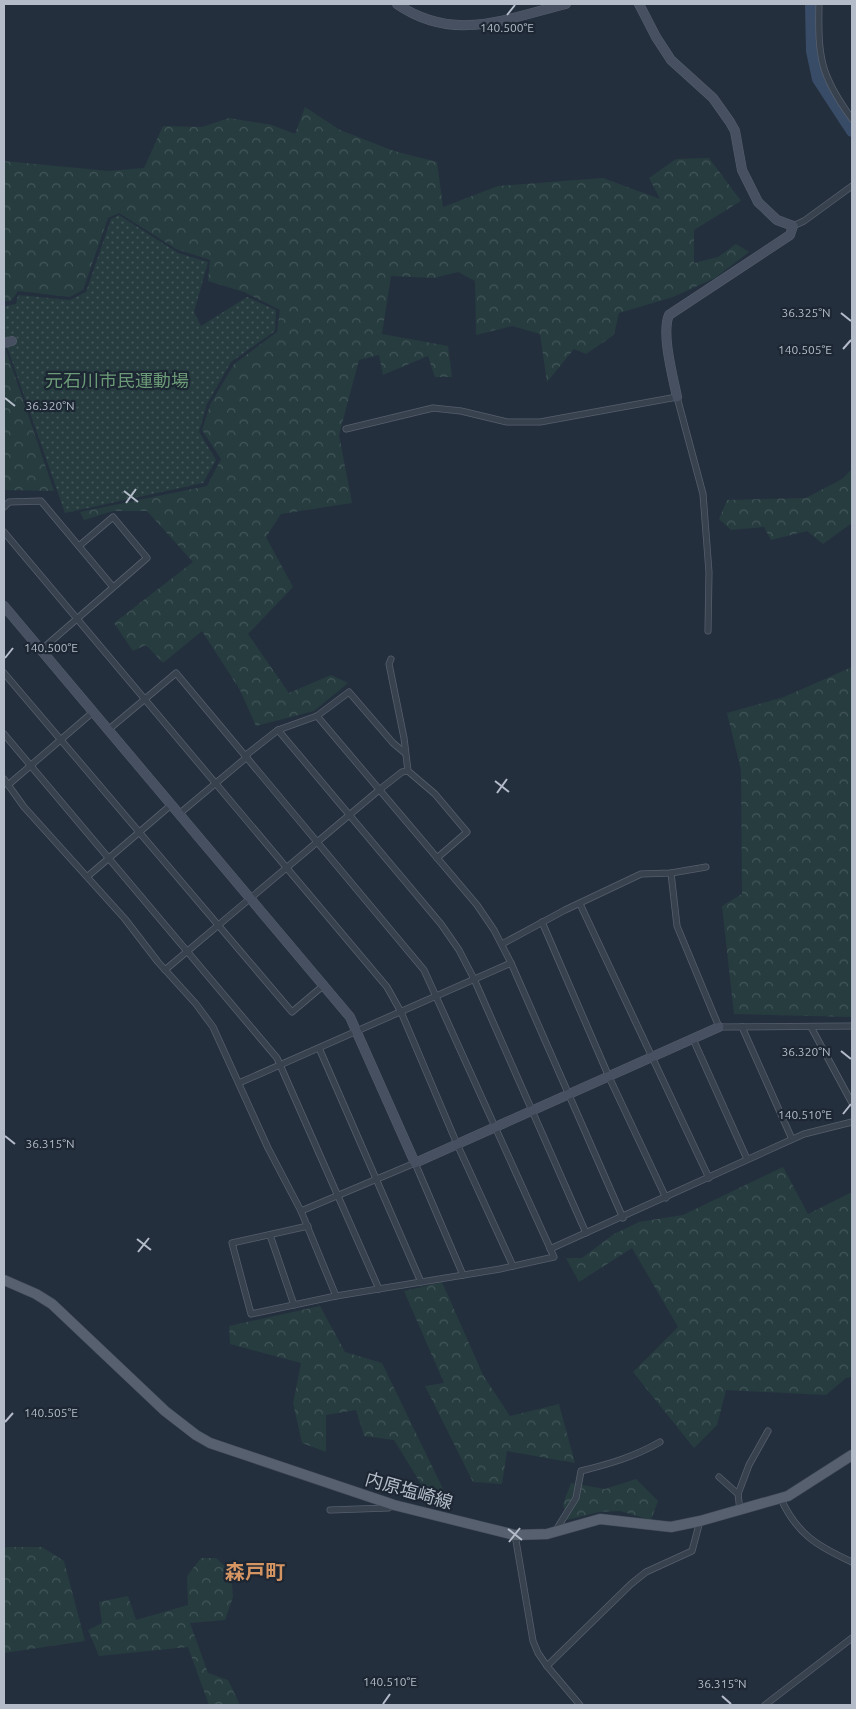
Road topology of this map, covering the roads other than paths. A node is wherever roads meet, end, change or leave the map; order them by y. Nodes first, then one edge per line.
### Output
1 (397, 4) edge
2 (566, 4) edge
3 (639, 4) edge
4 (819, 4) edge
5 (852, 119) edge
6 (852, 186) edge
7 (793, 226) junction
8 (677, 397) junction
9 (346, 428) dead end
10 (4, 506) edge
11 (4, 532) edge
12 (79, 546) junction
13 (113, 587) junction
14 (4, 606) edge
15 (76, 619) junction
16 (708, 631) dead end
17 (41, 650) junction
18 (391, 659) dead end
19 (4, 673) edge
20 (145, 699) junction
21 (93, 712) junction
22 (317, 716) junction
23 (108, 730) junction
24 (278, 730) junction
25 (4, 734) edge
26 (60, 740) junction
27 (405, 753) junction
28 (246, 756) junction
29 (30, 765) junction
30 (408, 771) junction
31 (4, 779) edge
32 (215, 783) junction
33 (8, 784) junction
34 (380, 790) junction
35 (171, 805) junction
36 (179, 814) junction
37 (349, 816) junction
38 (139, 833) junction
39 (318, 842) junction
40 (437, 858) junction
41 (108, 859) junction
42 (706, 867) dead end
43 (287, 868) junction
44 (671, 874) junction
45 (88, 876) junction
46 (250, 898) junction
47 (580, 904) junction
48 (542, 922) junction
49 (218, 926) junction
50 (502, 944) junction
51 (187, 952) junction
52 (511, 962) junction
53 (165, 970) junction
54 (474, 979) junction
55 (324, 985) junction
56 (437, 995) junction
57 (401, 1012) junction
58 (852, 1026) edge
59 (719, 1027) junction
60 (742, 1027) junction
61 (812, 1027) junction
62 (357, 1031) junction
63 (693, 1039) junction
64 (319, 1048) junction
65 (654, 1057) junction
66 (280, 1065) junction
67 (609, 1077) junction
68 (239, 1083) junction
69 (570, 1094) junction
70 (852, 1104) edge
71 (532, 1111) junction
72 (852, 1122) edge
73 (496, 1127) junction
74 (792, 1139) junction
75 (457, 1144) junction
76 (747, 1159) junction
77 (414, 1163) junction
78 (709, 1178) junction
79 (375, 1180) junction
80 (339, 1195) junction
81 (666, 1198) junction
82 (301, 1211) junction
83 (623, 1218) junction
84 (308, 1226) junction
85 (586, 1233) junction
86 (270, 1235) junction
87 (550, 1249) junction
88 (513, 1266) junction
89 (463, 1275) junction
90 (4, 1280) edge
91 (421, 1282) junction
92 (379, 1289) junction
93 (336, 1296) junction
94 (294, 1305) junction
95 (768, 1431) dead end
96 (660, 1442) dead end
97 (852, 1454) edge
98 (719, 1477) dead end
99 (738, 1494) junction
100 (781, 1499) junction
101 (394, 1505) junction
102 (330, 1510) dead end
103 (740, 1510) junction
104 (700, 1521) junction
105 (555, 1531) junction
106 (515, 1535) junction
107 (852, 1562) edge
108 (852, 1638) edge
109 (547, 1666) junction
110 (580, 1705) edge
111 (765, 1705) edge

1 - 2 street
3 - 7 street
4 - 5 street
6 - 7 street
7 - 8 street
8 - 9 street
8 - 16 street
10 - 12 street
11 - 15 street
12 - 13 street
12 - 13 street
13 - 15 street
14 - 17 street
15 - 17 street
15 - 20 street
17 - 21 street
18 - 27 street
19 - 26 street
20 - 23 street
20 - 28 street
20 - 32 street
21 - 23 street
21 - 26 street
22 - 24 street
22 - 27 street
22 - 34 street
23 - 35 street
24 - 28 street
24 - 37 street
25 - 29 street
26 - 29 street
26 - 38 street
27 - 30 street
28 - 32 street
28 - 39 street
29 - 33 street
29 - 41 street
30 - 34 street
30 - 40 street
31 - 33 street
32 - 36 street
32 - 43 street
33 - 45 street
34 - 37 street
34 - 40 street
35 - 36 street
35 - 38 street
36 - 46 street
37 - 39 street
37 - 54 street
38 - 41 street
38 - 49 street
39 - 43 street
39 - 56 street
40 - 50 street
41 - 45 street
41 - 51 street
42 - 44 street
43 - 46 street
43 - 57 street
44 - 47 street
44 - 59 street
45 - 53 street
46 - 49 street
46 - 55 street
47 - 48 street
47 - 65 street
48 - 50 street
48 - 67 street
49 - 51 street
49 - 55 street
50 - 52 street
51 - 53 street
51 - 66 street
52 - 54 street
52 - 69 street
53 - 68 street
54 - 56 street
54 - 71 street
55 - 62 street
56 - 57 street
56 - 73 street
57 - 62 street
57 - 75 street
58 - 61 street
59 - 60 street
59 - 63 street
60 - 61 street
60 - 74 street
61 - 70 street
62 - 64 street
62 - 77 street
63 - 65 street
63 - 76 street
64 - 66 street
64 - 79 street
65 - 67 street
65 - 78 street
66 - 68 street
66 - 80 street
67 - 69 street
67 - 81 street
68 - 82 street
69 - 71 street
69 - 83 street
71 - 73 street
71 - 85 street
72 - 74 street
73 - 75 street
73 - 87 street
74 - 76 street
75 - 77 street
75 - 88 street
76 - 78 street
77 - 79 street
77 - 89 street
78 - 81 street
79 - 80 street
79 - 91 street
80 - 82 street
80 - 92 street
81 - 83 street
82 - 84 street
83 - 85 street
84 - 86 street
84 - 93 street
85 - 87 street
86 - 94 street
86 - 94 street
87 - 88 street
88 - 89 street
89 - 91 street
90 - 101 main road, 内原塩崎線
91 - 92 street
92 - 93 street
93 - 94 street
95 - 99 street
96 - 105 street
97 - 100 main road, 内原塩崎線
98 - 99 street
99 - 103 street
100 - 103 main road, 内原塩崎線
100 - 107 street
101 - 102 street
101 - 106 main road, 内原塩崎線
103 - 104 main road, 内原塩崎線
104 - 105 main road, 内原塩崎線
104 - 109 street
105 - 106 main road, 内原塩崎線
106 - 109 street
108 - 111 street
109 - 110 street

